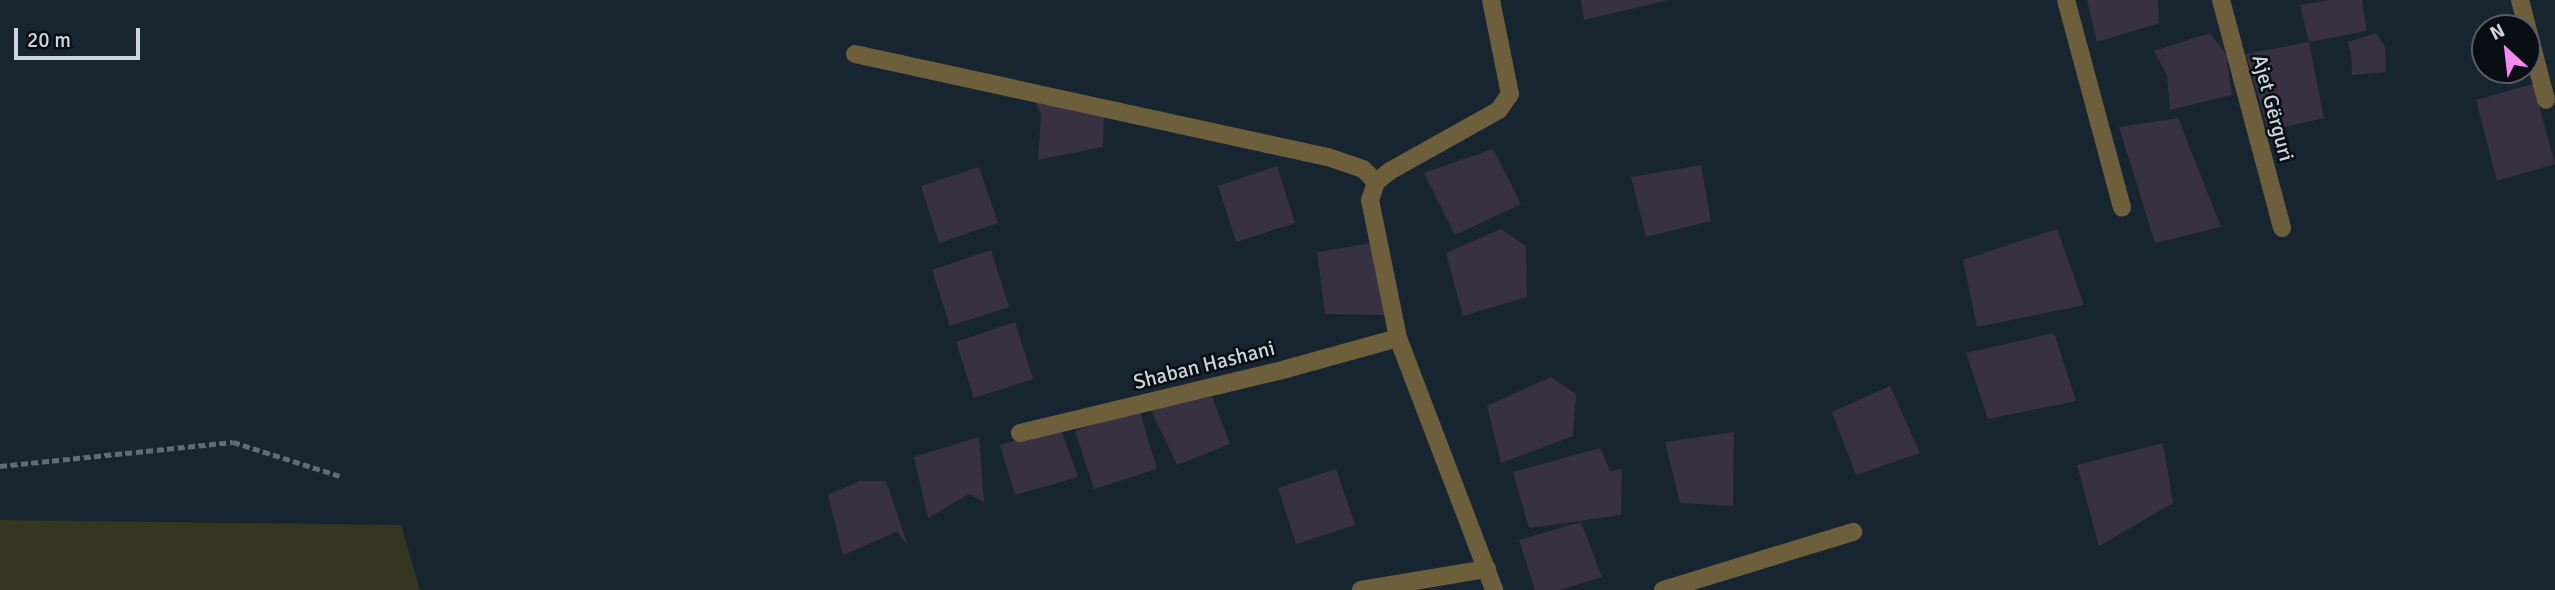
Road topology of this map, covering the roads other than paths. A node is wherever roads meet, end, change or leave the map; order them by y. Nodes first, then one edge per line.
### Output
1 (1491, 0) edge
2 (2066, 0) edge
3 (2221, 0) edge
4 (2520, 0) edge
5 (855, 54) dead end
6 (2546, 100) dead end
7 (1376, 182) junction
8 (2122, 208) dead end
9 (2281, 229) dead end
10 (1398, 338) junction
11 (1020, 433) dead end
12 (1853, 532) dead end
13 (1487, 569) junction
14 (1361, 590) edge
15 (1494, 590) edge
16 (1663, 590) edge

1 - 7 street
2 - 8 street
3 - 9 street, Ajet Gërguri
4 - 6 street
5 - 7 street
7 - 10 street
10 - 11 street, Shaban Hashani
10 - 13 street
12 - 16 street
13 - 14 street
13 - 15 street

